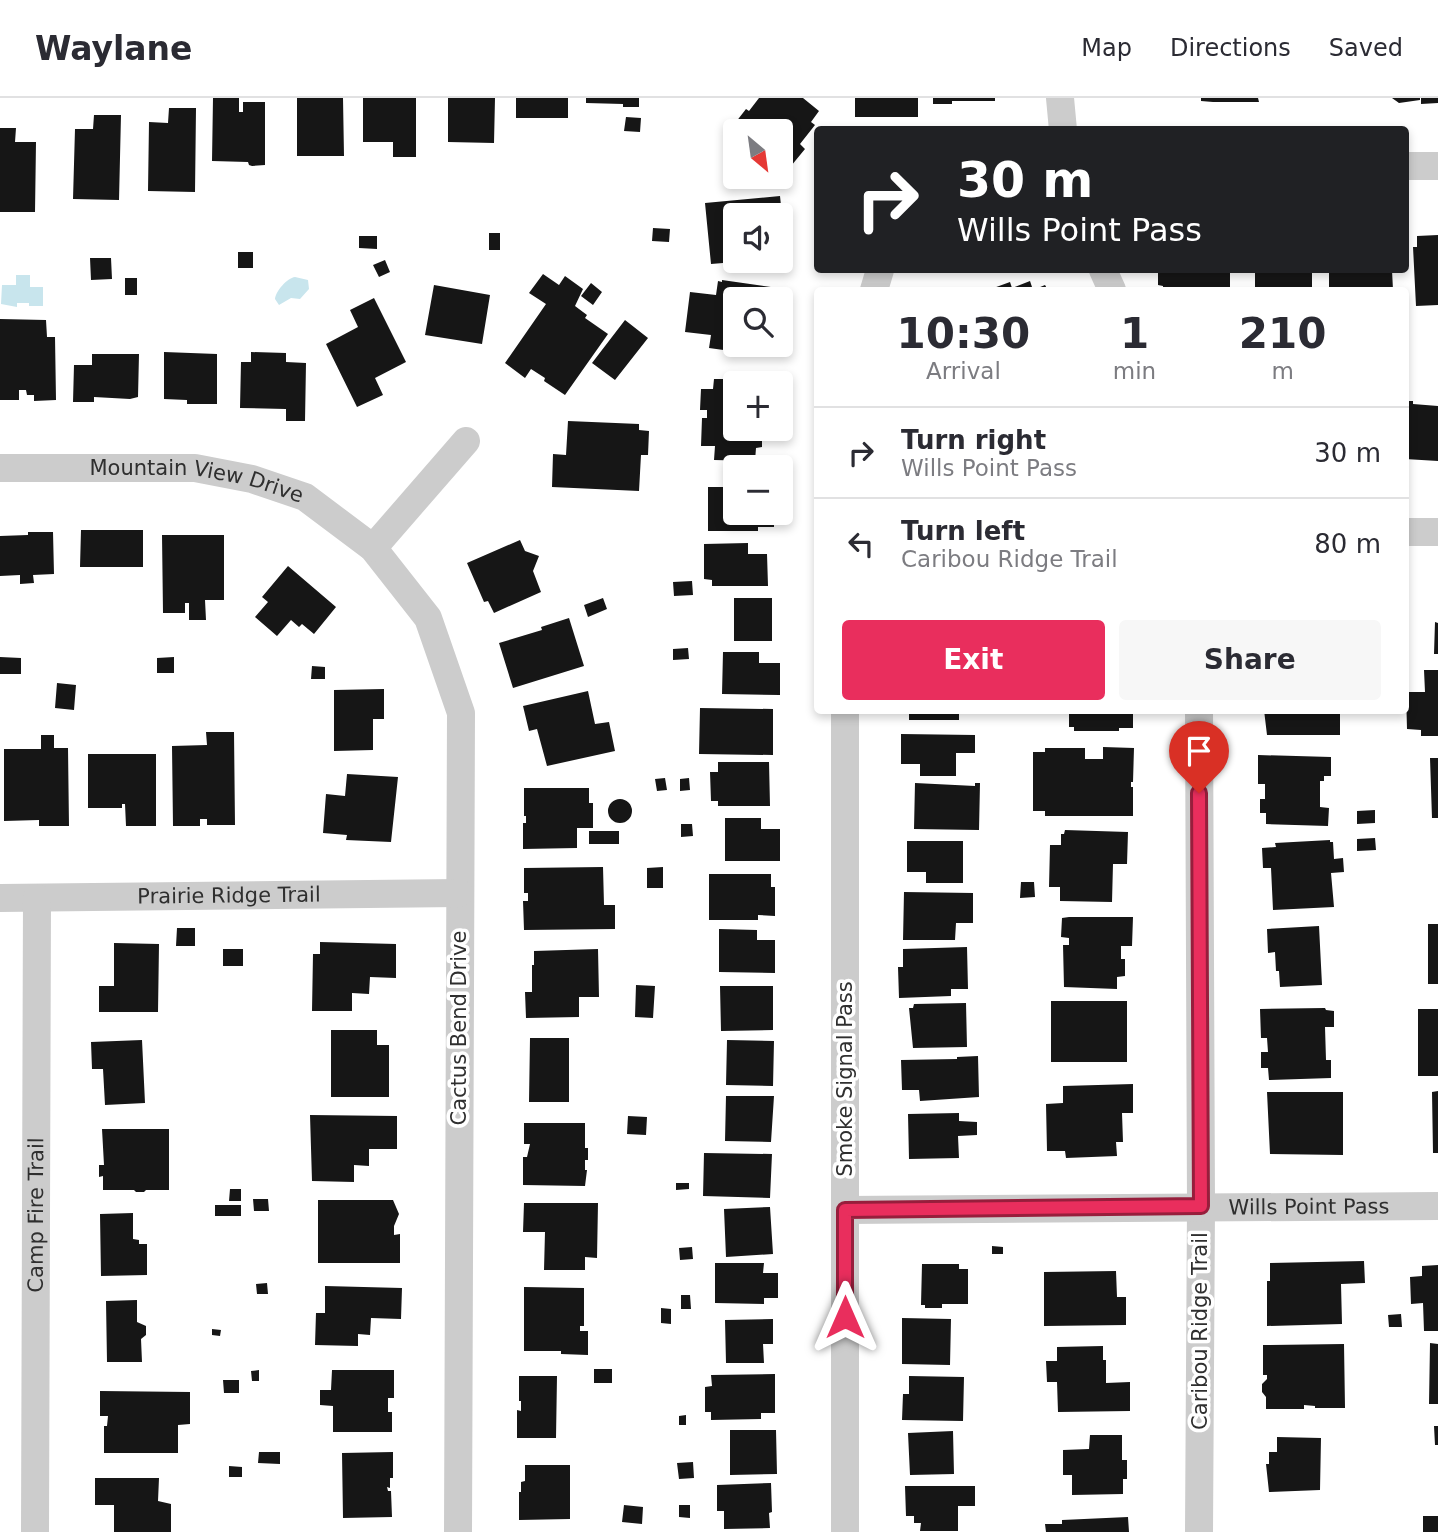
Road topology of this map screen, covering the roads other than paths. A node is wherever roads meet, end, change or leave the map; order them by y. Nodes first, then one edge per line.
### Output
1 (1060, 98) edge
2 (1063, 126) edge
3 (1409, 166) edge
4 (1438, 166) edge
5 (466, 441) dead end
6 (0, 468) edge
7 (1409, 532) edge
8 (1438, 532) edge
9 (373, 548) junction
10 (845, 714) edge
11 (1199, 714) edge
12 (459, 893) junction
13 (0, 898) edge
14 (37, 898) junction
15 (1201, 1206) junction
16 (1438, 1206) edge
17 (845, 1210) junction
18 (35, 1532) edge
19 (458, 1532) edge
20 (845, 1532) edge
21 (1199, 1532) edge

1 - 2 street
3 - 4 street
5 - 9 street
6 - 9 street, Mountain View Drive
7 - 8 street
9 - 12 street, Cactus Bend Drive
10 - 17 street, Smoke Signal Pass
11 - 15 street, Caribou Ridge Trail
12 - 14 street, Prairie Ridge Trail
12 - 19 street, Cactus Bend Drive
13 - 14 street, Prairie Ridge Trail
14 - 18 street, Camp Fire Trail
15 - 16 street, Wills Point Pass
15 - 17 street, Wills Point Pass
15 - 21 street, Caribou Ridge Trail
17 - 20 street, Smoke Signal Pass

